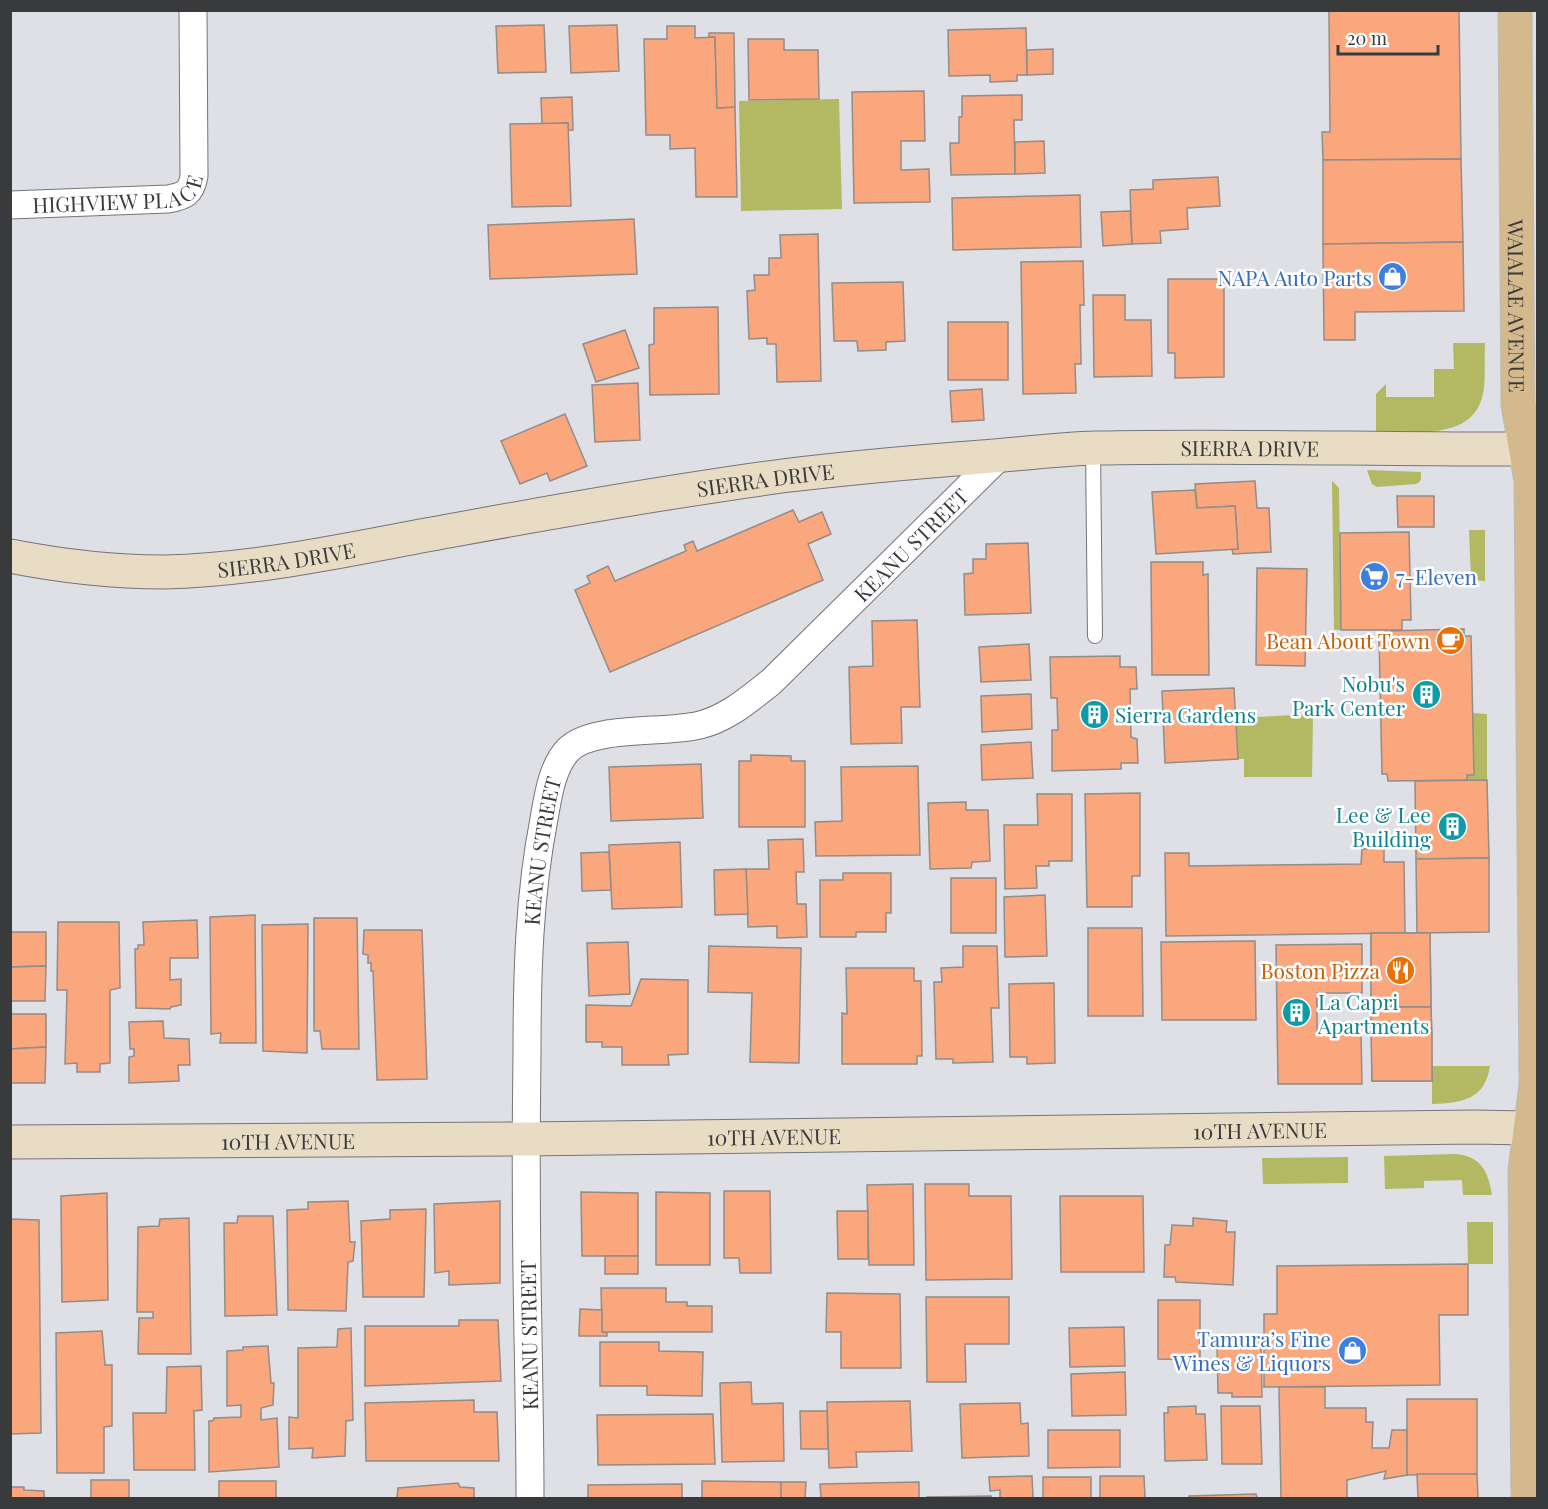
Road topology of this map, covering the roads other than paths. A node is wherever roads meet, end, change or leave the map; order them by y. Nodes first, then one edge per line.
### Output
1 (194, 10) edge
2 (1515, 10) edge
3 (10, 205) edge
4 (1093, 448) junction
5 (1531, 449) edge
6 (1001, 455) junction
7 (10, 556) edge
8 (1095, 636) dead end
9 (1535, 1128) edge
10 (525, 1139) junction
11 (10, 1142) edge
12 (530, 1498) edge
13 (1528, 1498) edge

1 - 3 street, HIGHVIEW PLACE
2 - 5 main road, WAIALAE AVENUE
4 - 5 street, SIERRA DRIVE
4 - 6 street, SIERRA DRIVE
4 - 8 lane
5 - 9 main road, WAIALAE AVENUE
6 - 7 street, SIERRA DRIVE
6 - 10 street, KEANU STREET
9 - 10 street, 10TH AVENUE
9 - 13 main road, WAIALAE AVENUE
10 - 11 street, 10TH AVENUE
10 - 12 street, KEANU STREET

